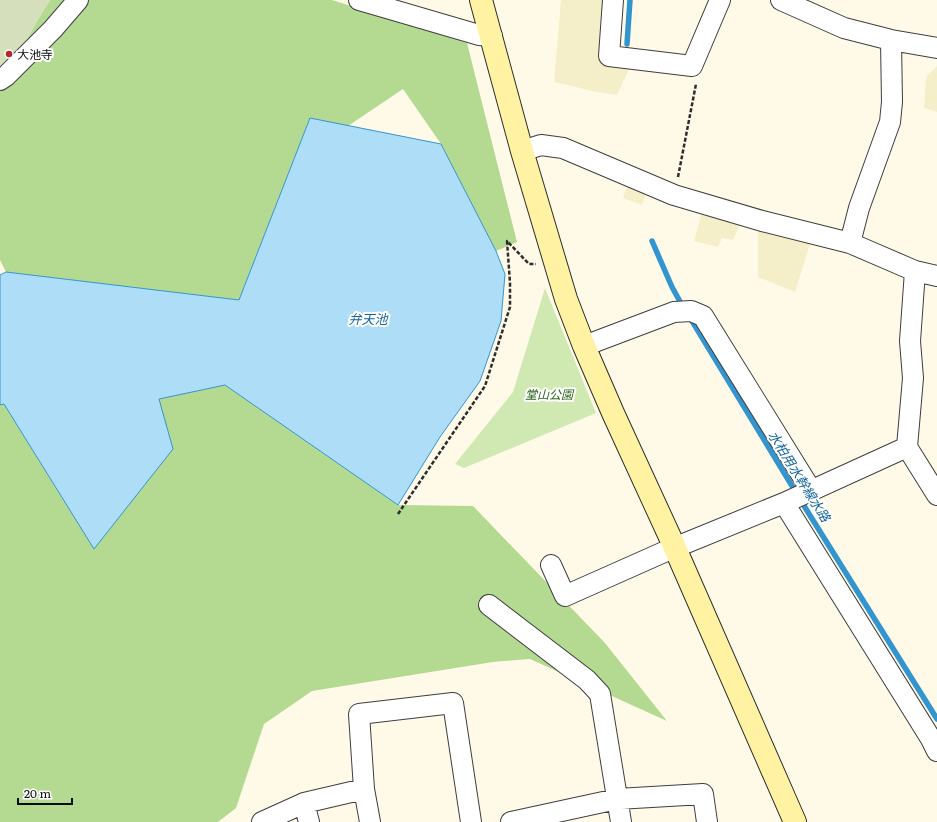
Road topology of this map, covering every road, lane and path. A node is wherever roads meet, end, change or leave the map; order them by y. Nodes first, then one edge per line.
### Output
1 (78, 0) edge
2 (359, 0) edge
3 (481, 0) edge
4 (613, 0) edge
5 (720, 0) edge
6 (781, 0) edge
7 (492, 36) junction
8 (891, 40) junction
9 (937, 48) edge
10 (692, 66) junction
11 (0, 80) edge
12 (522, 151) junction
13 (674, 195) junction
14 (850, 243) junction
15 (555, 265) junction
16 (915, 271) junction
17 (937, 276) edge
18 (584, 346) junction
19 (907, 447) junction
20 (811, 490) junction
21 (937, 495) edge
22 (784, 503) junction
23 (398, 514) dead end
24 (675, 548) junction
25 (551, 565) dead end
26 (489, 605) dead end
27 (937, 750) edge
28 (364, 789) junction
29 (617, 799) junction
30 (304, 803) junction
31 (262, 822) edge
32 (309, 822) edge
33 (370, 822) edge
34 (472, 822) edge
35 (511, 822) edge
36 (621, 822) edge
37 (708, 822) edge
38 (795, 822) edge

1 - 11 street
2 - 7 street
3 - 7 street
4 - 10 street
5 - 10 street
6 - 8 street
7 - 12 street
8 - 9 street
8 - 14 street
10 - 13 path
12 - 13 street
12 - 15 street
13 - 14 street
14 - 16 street
15 - 18 street
15 - 23 path
16 - 17 street
16 - 19 street
18 - 20 street
18 - 24 street
19 - 20 street
19 - 21 street
20 - 22 street
22 - 24 street
22 - 27 street
24 - 25 street
24 - 38 street
26 - 29 street
28 - 30 street
28 - 33 street
28 - 34 street
29 - 35 street
29 - 36 street
29 - 37 street
30 - 31 street
30 - 32 street

